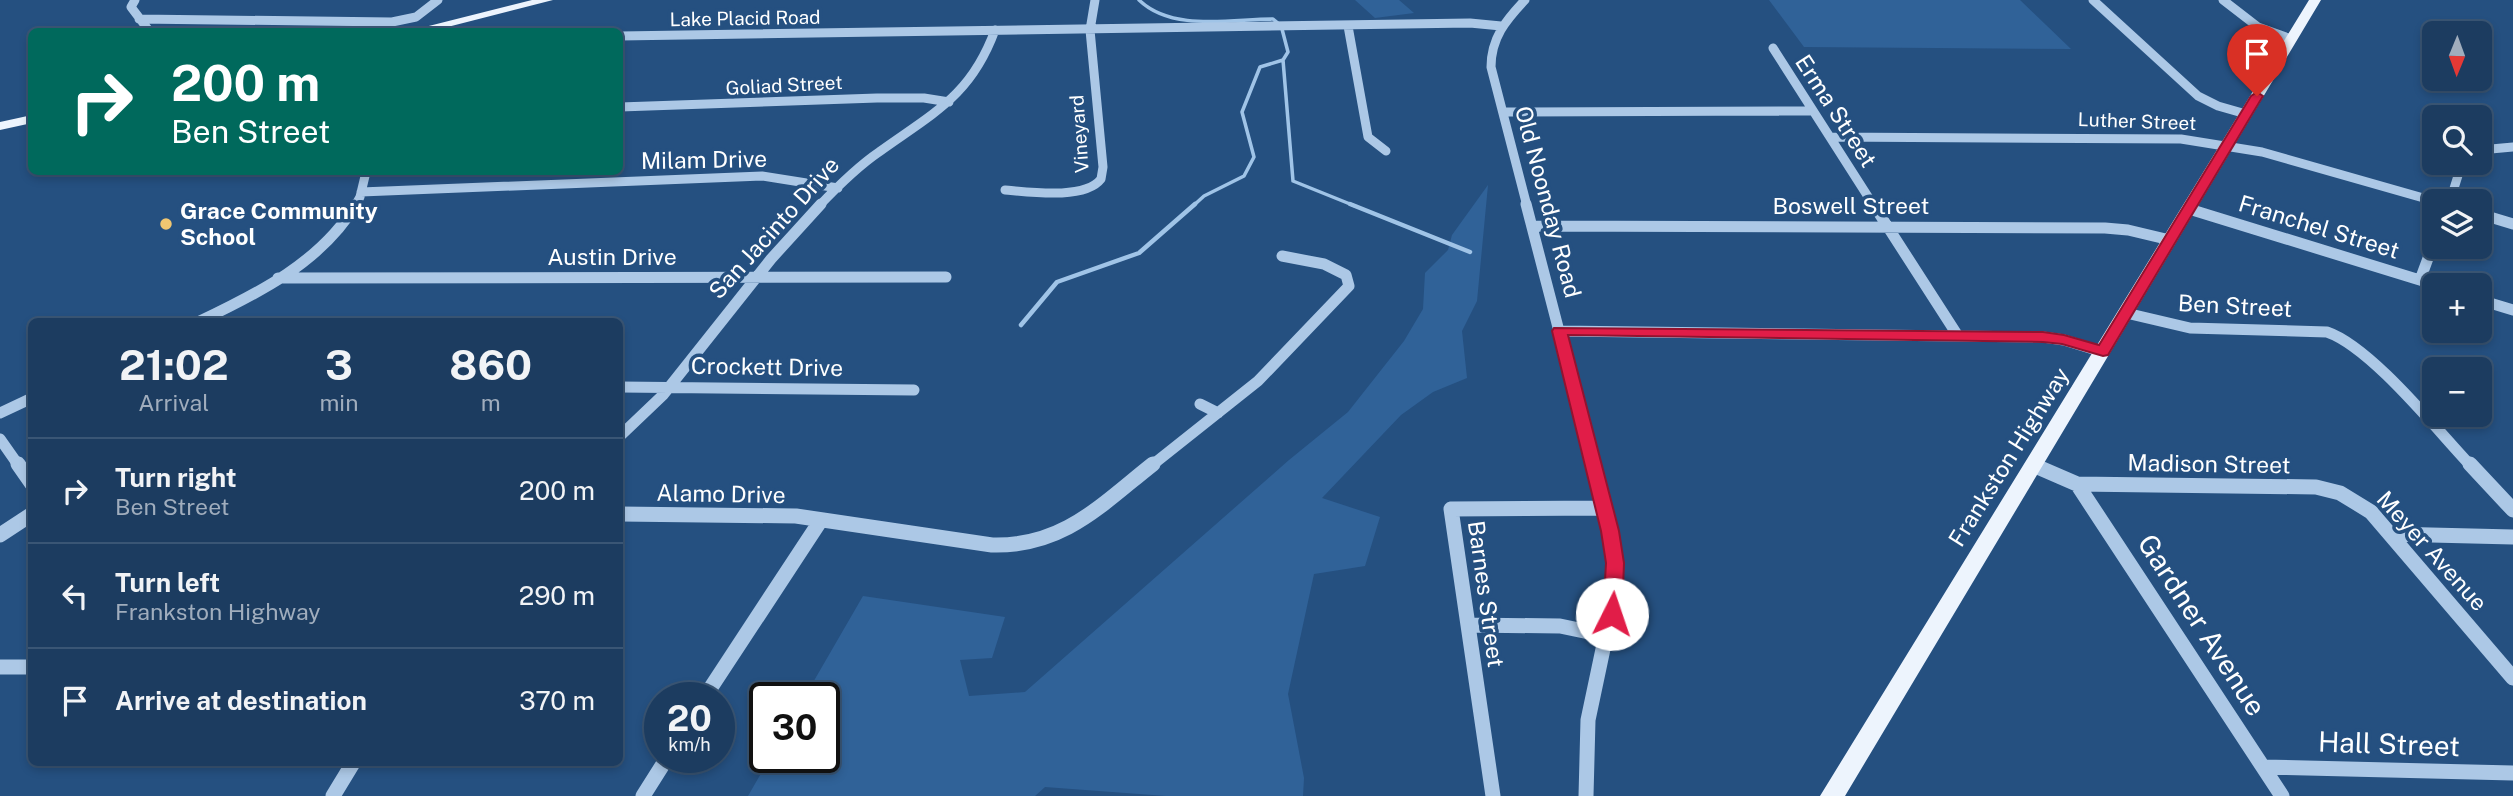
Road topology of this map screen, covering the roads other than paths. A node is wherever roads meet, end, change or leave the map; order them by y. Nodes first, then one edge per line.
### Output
1 (135, 0) edge
2 (438, 0) edge
3 (547, 0) edge
4 (1095, 0) edge
5 (1525, 0) edge
6 (2093, 0) edge
7 (2224, 0) edge
8 (2315, 0) edge
9 (139, 19) junction
10 (408, 26) edge
11 (1348, 26) junction
12 (1501, 26) junction
13 (147, 28) edge
14 (995, 30) junction
15 (1090, 30) junction
16 (623, 36) edge
17 (2291, 38) junction
18 (1773, 48) dead end
19 (949, 102) junction
20 (623, 107) edge
21 (1813, 111) junction
22 (1503, 112) junction
23 (2246, 114) junction
24 (28, 120) edge
25 (0, 126) edge
26 (1830, 137) junction
27 (2228, 145) junction
28 (2513, 146) edge
29 (2492, 149) edge
30 (1386, 151) dead end
31 (365, 175) edge
32 (838, 188) junction
33 (1005, 190) dead end
34 (362, 192) junction
35 (2422, 198) edge
36 (2189, 209) junction
37 (2492, 218) edge
38 (2513, 224) edge
39 (1532, 226) junction
40 (1888, 227) junction
41 (2170, 240) junction
42 (1282, 256) dead end
43 (2428, 259) edge
44 (278, 278) junction
45 (755, 278) junction
46 (946, 278) dead end
47 (2420, 280) joint
48 (2492, 304) edge
49 (2513, 310) edge
50 (2126, 313) junction
51 (205, 318) edge
52 (1560, 331) junction
53 (1958, 336) junction
54 (2103, 352) junction
55 (623, 387) edge
56 (670, 387) junction
57 (914, 390) dead end
58 (28, 400) edge
59 (1200, 404) dead end
60 (0, 413) edge
61 (1218, 413) junction
62 (623, 433) edge
63 (0, 439) edge
64 (2033, 465) junction
65 (28, 478) edge
66 (2077, 484) junction
67 (2340, 492) joint
68 (1605, 508) junction
69 (2513, 510) edge
70 (623, 514) edge
71 (28, 517) edge
72 (821, 520) junction
73 (2390, 534) junction
74 (0, 535) edge
75 (2513, 537) edge
76 (1468, 625) junction
77 (1608, 636) junction
78 (0, 667) edge
79 (28, 667) edge
80 (2513, 678) edge
81 (715, 682) edge
82 (351, 766) edge
83 (2263, 767) junction
84 (658, 773) edge
85 (2513, 774) edge
86 (333, 796) edge
87 (643, 796) edge
88 (1493, 796) edge
89 (1586, 796) edge
90 (1832, 796) edge
91 (2282, 796) edge

1 - 9 street
2 - 10 street
3 - 10 main road
4 - 15 street
5 - 12 street, Old Noonday Road
6 - 23 street
7 - 17 street
8 - 17 main road, Frankston Highway
9 - 10 street
9 - 13 street
11 - 12 street, Lake Placid Road
11 - 15 street, Lake Placid Road
11 - 30 street
12 - 22 street, Old Noonday Road
14 - 15 street, Lake Placid Road
14 - 16 street, Lake Placid Road
14 - 19 street, San Jacinto Drive
15 - 33 street, Vineyard
17 - 23 main road, Frankston Highway
18 - 21 street, Erma Street
19 - 20 street, Goliad Street
19 - 32 street, San Jacinto Drive
21 - 22 street
21 - 26 street, Erma Street
22 - 39 street, Old Noonday Road
23 - 27 main road, Frankston Highway
24 - 25 main road
26 - 27 street, Luther Street
26 - 40 street, Erma Street
27 - 35 street, Luther Street
27 - 36 main road, Frankston Highway
28 - 29 street
31 - 34 street
32 - 34 street, Milam Drive
32 - 45 street, San Jacinto Drive
34 - 44 street
36 - 41 main road, Frankston Highway
36 - 47 street, Franchel Street
37 - 38 street
39 - 40 street, Boswell Street
39 - 52 street, Old Noonday Road
40 - 41 street, Boswell Street
40 - 53 street, Erma Street
41 - 50 main road, Frankston Highway
42 - 61 street, Alamo Drive
43 - 47 street
44 - 45 street, Austin Drive
44 - 51 street
45 - 46 street, Austin Drive
45 - 56 street, San Jacinto Drive
48 - 49 street
50 - 54 main road, Frankston Highway
50 - 69 street, Ben Street
52 - 53 street
52 - 68 street, Old Noonday Road
53 - 54 street
54 - 64 main road, Frankston Highway
55 - 56 street, Crockett Drive
56 - 57 street, Crockett Drive
56 - 62 street, San Jacinto Drive
58 - 60 street
59 - 61 street
61 - 72 street, Alamo Drive
63 - 65 street
64 - 66 street
64 - 90 main road, Frankston Highway
66 - 67 street, Madison Street
66 - 83 street, Gardner Avenue
67 - 73 street, Meyer Avenue
68 - 76 street, Barnes Street
68 - 77 street, Old Noonday Road
70 - 72 street, Alamo Drive
71 - 74 street
72 - 81 street
73 - 75 street
73 - 80 street, Meyer Avenue
76 - 77 street
76 - 88 street, Barnes Street
77 - 89 street, Old Noonday Road
78 - 79 street
82 - 86 street
83 - 85 street, Hall Street
83 - 91 street, Gardner Avenue
84 - 87 street

